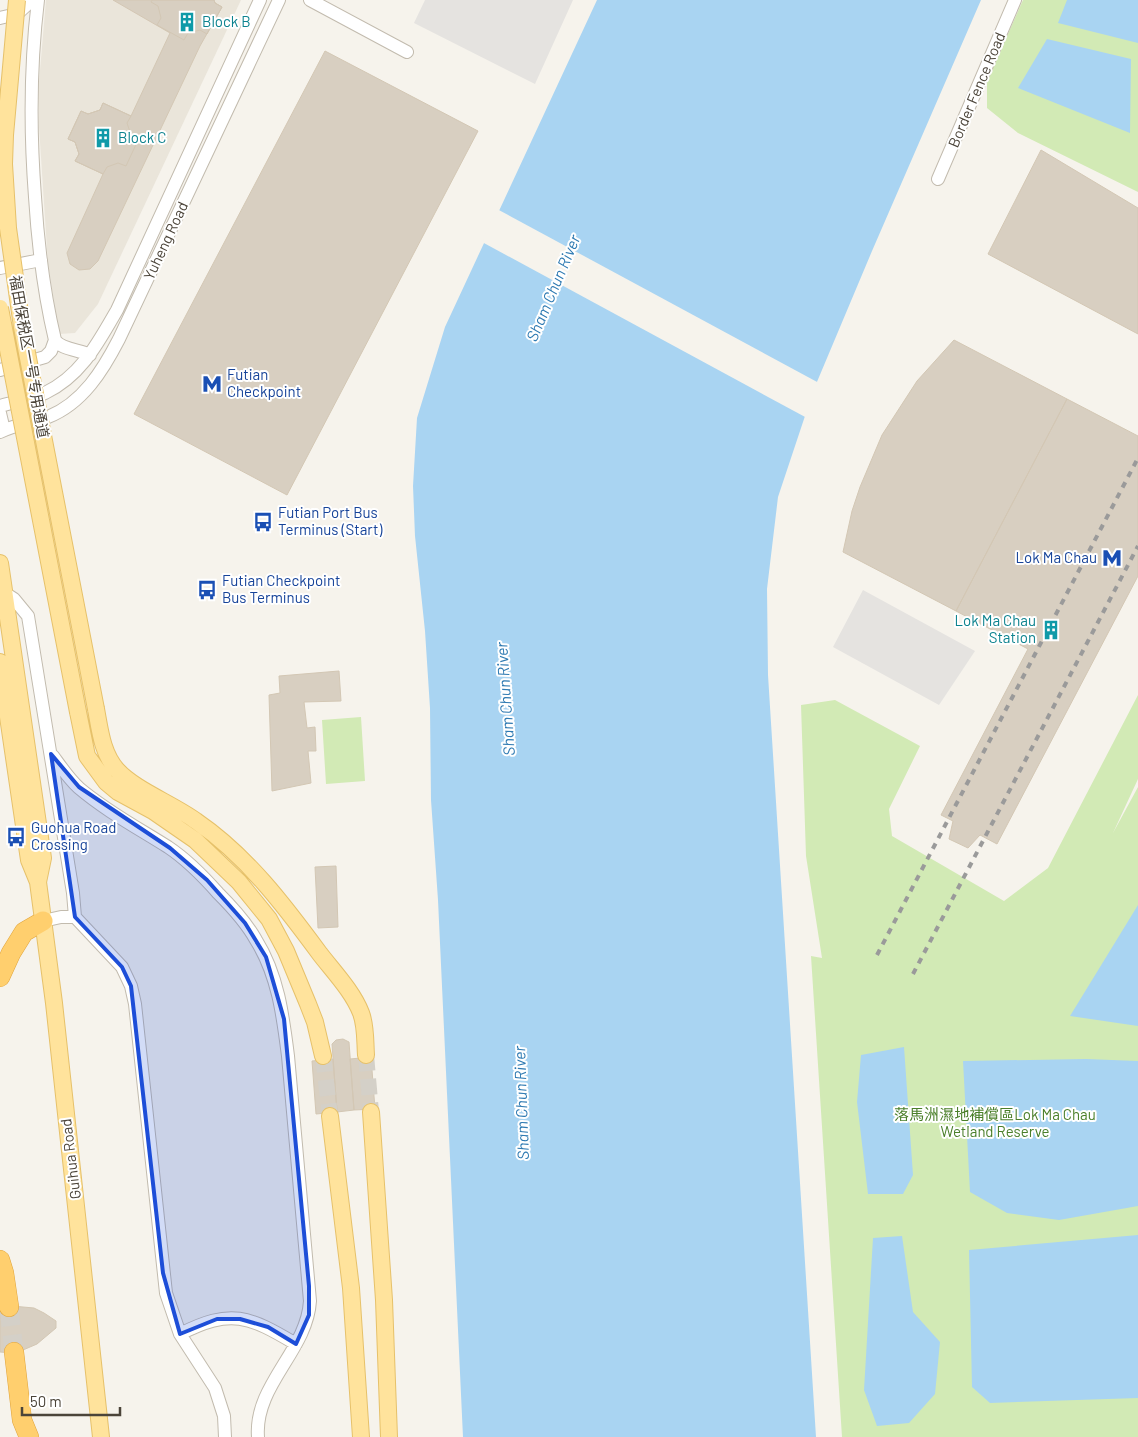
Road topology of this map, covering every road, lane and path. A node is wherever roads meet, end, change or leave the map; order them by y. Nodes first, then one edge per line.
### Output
1 (17, 0) edge
2 (32, 0) edge
3 (38, 0) edge
4 (260, 0) edge
5 (279, 0) edge
6 (310, 0) edge
7 (1015, 0) edge
8 (0, 18) edge
9 (407, 52) dead end
10 (938, 180) dead end
11 (40, 260) junction
12 (0, 268) edge
13 (0, 308) edge
14 (55, 340) junction
15 (90, 355) junction
16 (0, 370) edge
17 (0, 406) edge
18 (0, 413) edge
19 (2, 431) edge
20 (0, 563) edge
21 (3, 591) edge
22 (0, 662) edge
23 (51, 754) junction
24 (38, 882) junction
25 (75, 917) junction
26 (43, 921) junction
27 (0, 977) edge
28 (366, 1055) tunnel mouth
29 (323, 1056) tunnel mouth
30 (370, 1112) tunnel mouth
31 (330, 1116) tunnel mouth
32 (0, 1260) edge
33 (9, 1307) tunnel mouth
34 (180, 1334) junction
35 (296, 1344) junction
36 (14, 1352) tunnel mouth
37 (29, 1437) edge
38 (101, 1437) edge
39 (225, 1437) edge
40 (258, 1437) edge
41 (361, 1437) edge
42 (389, 1437) edge

1 - 28 main road, 福田保税区一号专用通道, bridge
2 - 8 street
3 - 11 street
4 - 15 street, Yuheng Road
5 - 19 street, Yuheng Road
6 - 9 street
7 - 10 street, Border Fence Road
11 - 12 street
11 - 14 street
13 - 29 main road, 福田保税区一号专用通道, bridge
14 - 15 street
14 - 16 street
15 - 17 street, Yuheng Road
18 - 19 street
20 - 21 main road
21 - 23 street
21 - 24 main road
22 - 24 main road
23 - 25 street
23 - 35 street
24 - 26 main road, Guihua Road
25 - 26 street
25 - 34 street
26 - 27 highway
26 - 38 main road, Guihua Road
30 - 42 main road
31 - 41 main road
32 - 33 highway
34 - 35 street
34 - 39 street
35 - 40 street
36 - 37 highway

